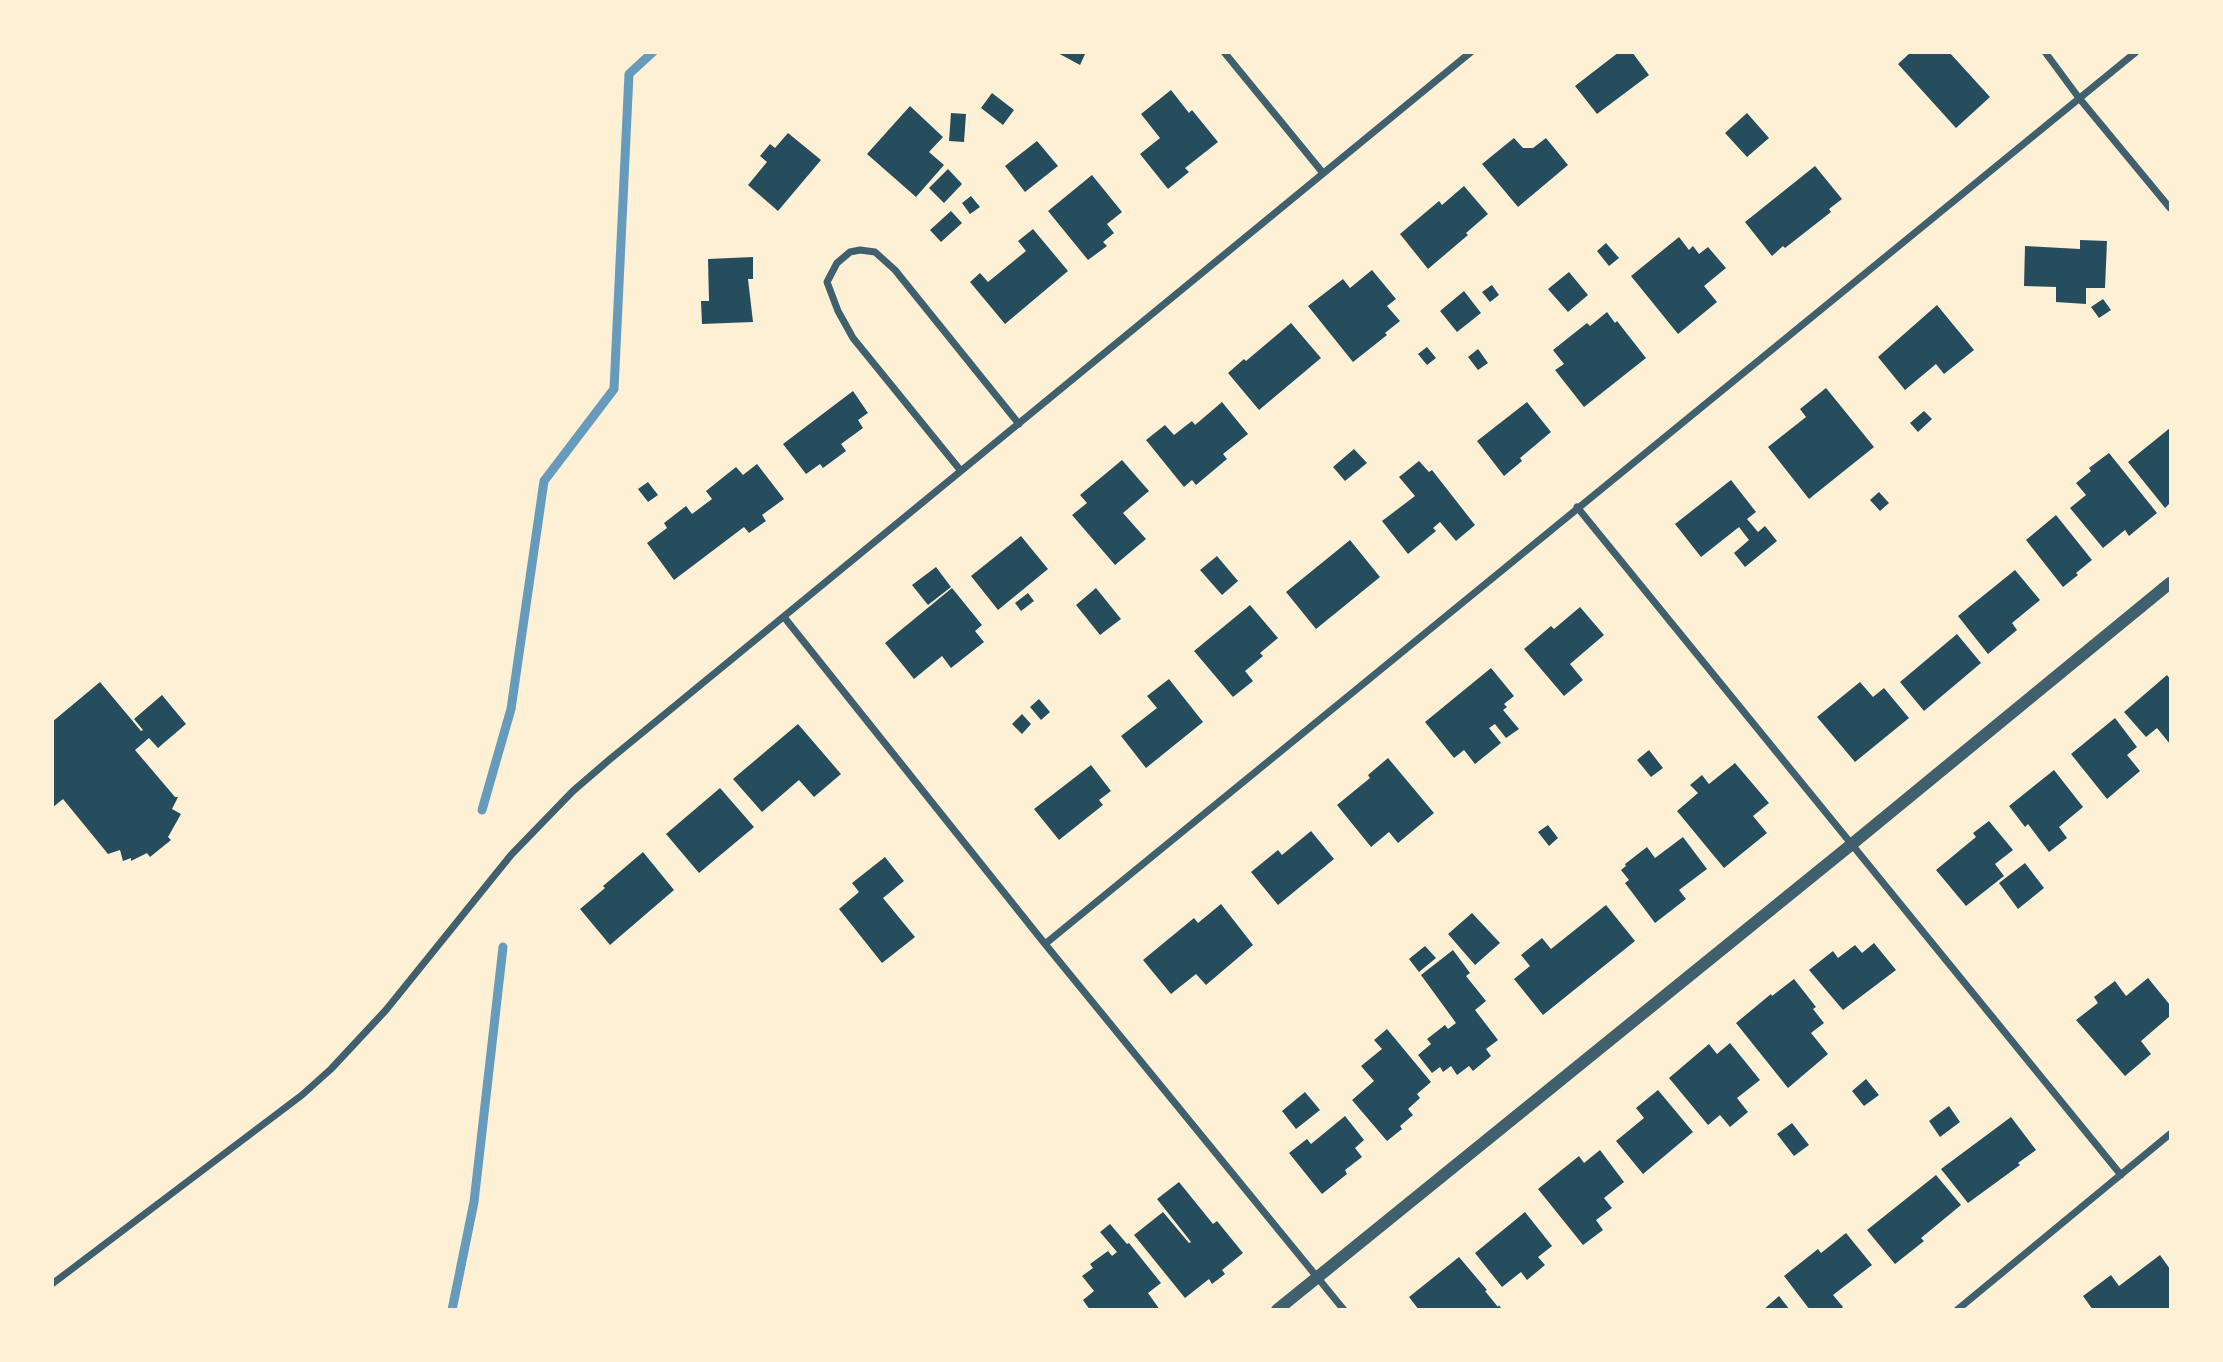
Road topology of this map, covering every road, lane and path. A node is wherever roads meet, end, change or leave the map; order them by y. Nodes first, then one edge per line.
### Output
1 (1224, 52) edge
2 (1471, 52) edge
3 (2045, 52) edge
4 (2136, 52) edge
5 (2079, 99) junction
6 (1323, 173) junction
7 (2171, 208) edge
8 (1019, 424) junction
9 (961, 471) junction
10 (1577, 507) junction
11 (2171, 583) edge
12 (785, 617) junction
13 (1852, 844) junction
14 (1045, 944) junction
15 (2171, 1134) edge
16 (2121, 1175) junction
17 (1318, 1278) junction
18 (52, 1284) edge
19 (1277, 1310) edge
20 (1344, 1310) edge
21 (1957, 1310) edge

1 - 6 street
2 - 6 street
3 - 5 street
4 - 5 street
5 - 7 street
5 - 10 street
6 - 8 street
8 - 9 street
8 - 9 street
9 - 12 street
10 - 13 street
10 - 14 street
11 - 13 street
12 - 14 street
12 - 18 street
13 - 16 street
13 - 17 street
14 - 17 street
15 - 16 street
16 - 21 street
17 - 19 street
17 - 20 street

